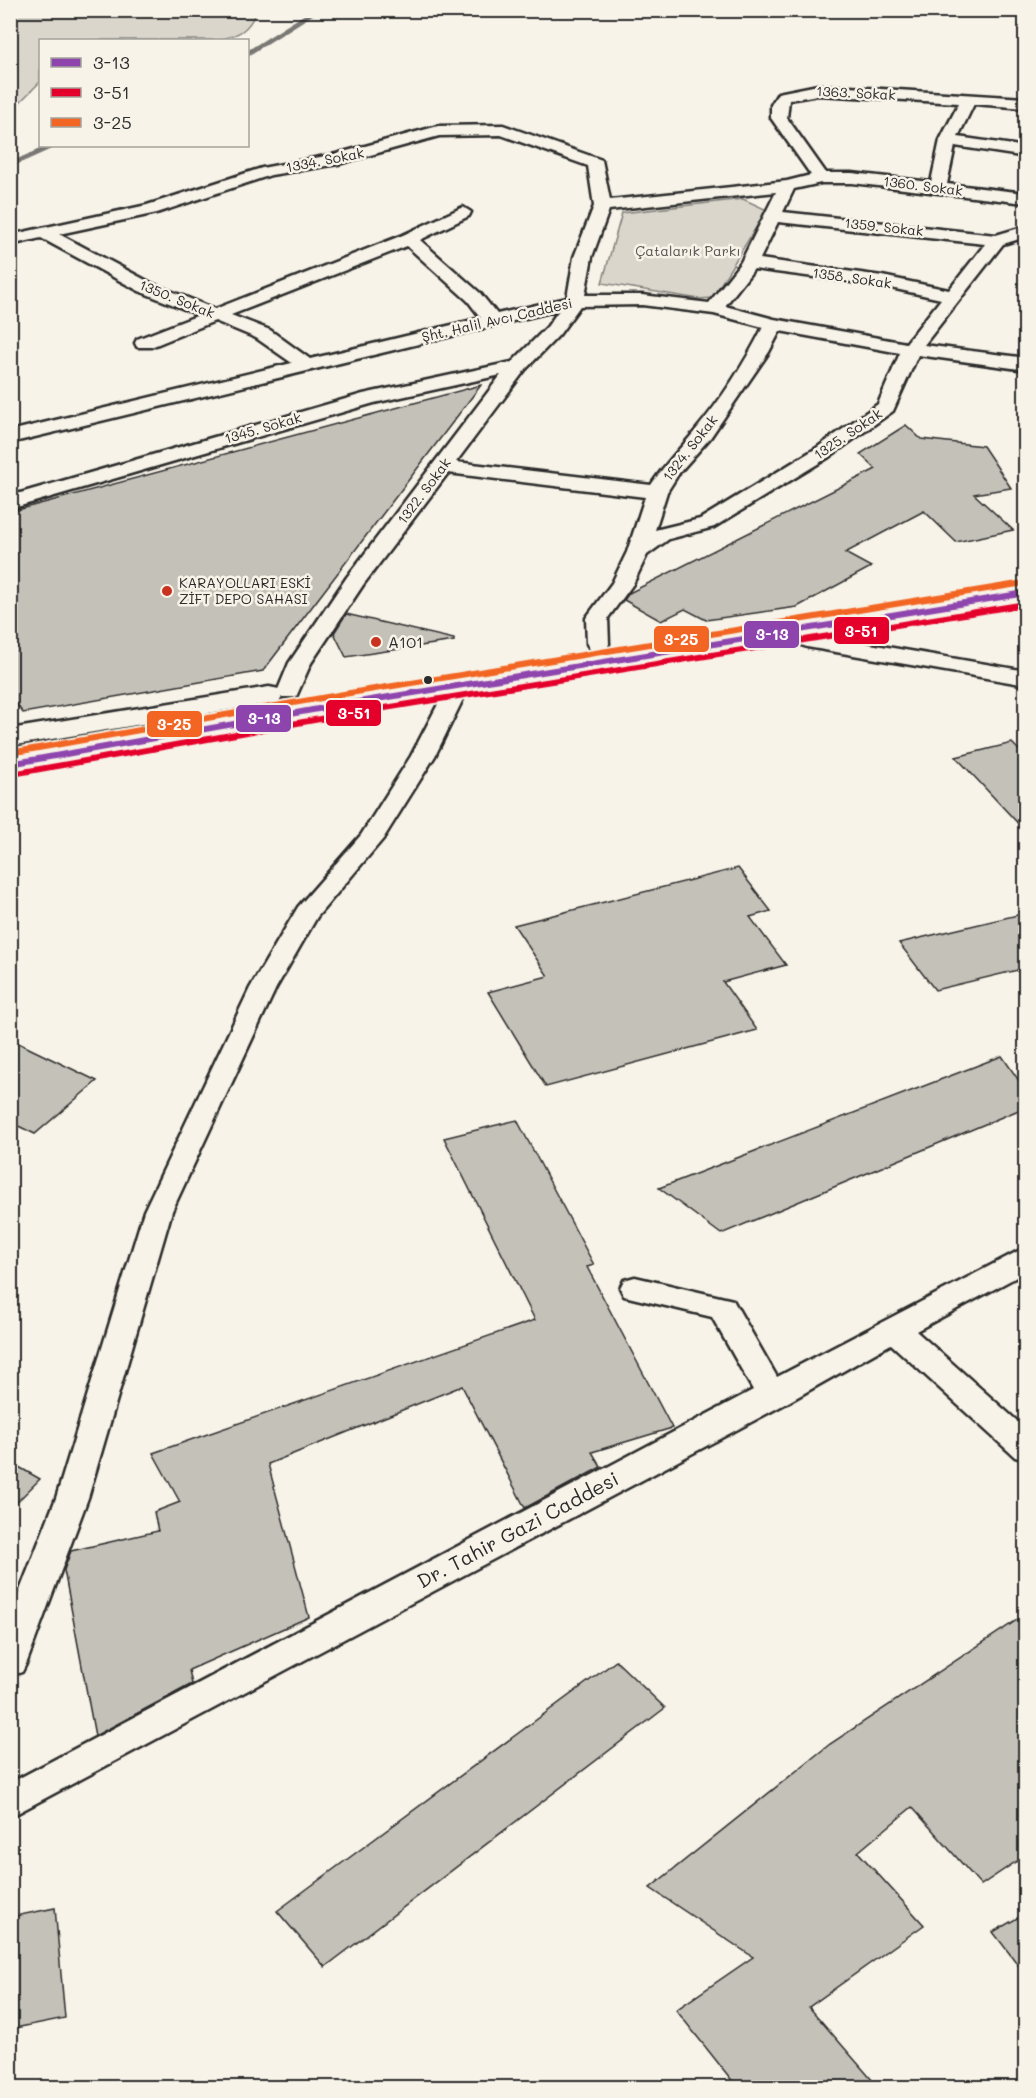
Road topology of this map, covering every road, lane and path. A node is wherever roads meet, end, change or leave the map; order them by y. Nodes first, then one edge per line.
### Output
1 (968, 101) junction
2 (1026, 103) edge
3 (948, 140) junction
4 (1026, 152) edge
5 (821, 178) junction
6 (787, 186) junction
7 (938, 187) junction
8 (1026, 198) edge
9 (602, 206) junction
10 (463, 212) dead end
11 (771, 216) junction
12 (44, 233) junction
13 (1015, 236) edge
14 (409, 239) junction
15 (10, 240) edge
16 (749, 263) junction
17 (954, 296) junction
18 (574, 301) junction
19 (714, 309) junction
20 (215, 316) junction
21 (491, 319) junction
22 (774, 324) junction
23 (144, 343) dead end
24 (911, 349) junction
25 (1023, 359) edge
26 (308, 366) junction
27 (518, 366) junction
28 (10, 437) edge
29 (442, 466) junction
30 (657, 492) junction
31 (10, 502) edge
32 (638, 552) junction
33 (1026, 575) edge
34 (1026, 593) edge
35 (782, 631) junction
36 (598, 644) junction
37 (1026, 678) edge
38 (458, 687) junction
39 (288, 692) junction
40 (11, 744) edge
41 (1026, 1258) edge
42 (635, 1288) dead end
43 (894, 1329) junction
44 (771, 1396) junction
45 (1026, 1448) edge
46 (10, 1662) edge
47 (10, 1801) edge

1 - 2 street, 1363. Sokak
1 - 3 street
1 - 5 street, 1363. Sokak
3 - 4 street
3 - 7 street
5 - 6 street, 1360. Sokak
5 - 7 street, 1360. Sokak
6 - 9 street, 1360. Sokak
6 - 11 street
7 - 8 street, 1360. Sokak
9 - 12 street, 1334. Sokak
9 - 18 street
10 - 14 street
11 - 13 street, 1359. Sokak
11 - 16 street
12 - 15 street, 1334. Sokak
12 - 20 street, 1350. Sokak
13 - 17 street, 1325. Sokak
14 - 20 street
14 - 21 street
16 - 17 street, 1358. Sokak
16 - 19 street
17 - 24 street, 1325. Sokak
18 - 19 street, Şht. Halil Avcı Caddesi
18 - 21 street, Şht. Halil Avcı Caddesi
18 - 27 street, 1322. Sokak
19 - 22 street, Şht. Halil Avcı Caddesi
20 - 23 street
20 - 26 street, 1350. Sokak
21 - 26 street, Şht. Halil Avcı Caddesi
22 - 24 street, Şht. Halil Avcı Caddesi
22 - 30 street, 1324. Sokak
24 - 25 street, Şht. Halil Avcı Caddesi
24 - 32 street, 1325. Sokak
26 - 28 street, Şht. Halil Avcı Caddesi
27 - 29 street, 1322. Sokak
27 - 31 street, 1345. Sokak
29 - 30 street
29 - 39 street, 1322. Sokak
30 - 32 street, 1324. Sokak
32 - 36 street, 1324. Sokak
33 - 36 main road
34 - 35 main road
35 - 37 street
35 - 38 main road
36 - 39 main road
38 - 40 main road
38 - 46 street
39 - 40 main road
41 - 43 street, Dr. Tahir Gazi Caddesi
42 - 44 street
43 - 44 street, Dr. Tahir Gazi Caddesi
43 - 45 street
44 - 47 street, Dr. Tahir Gazi Caddesi

